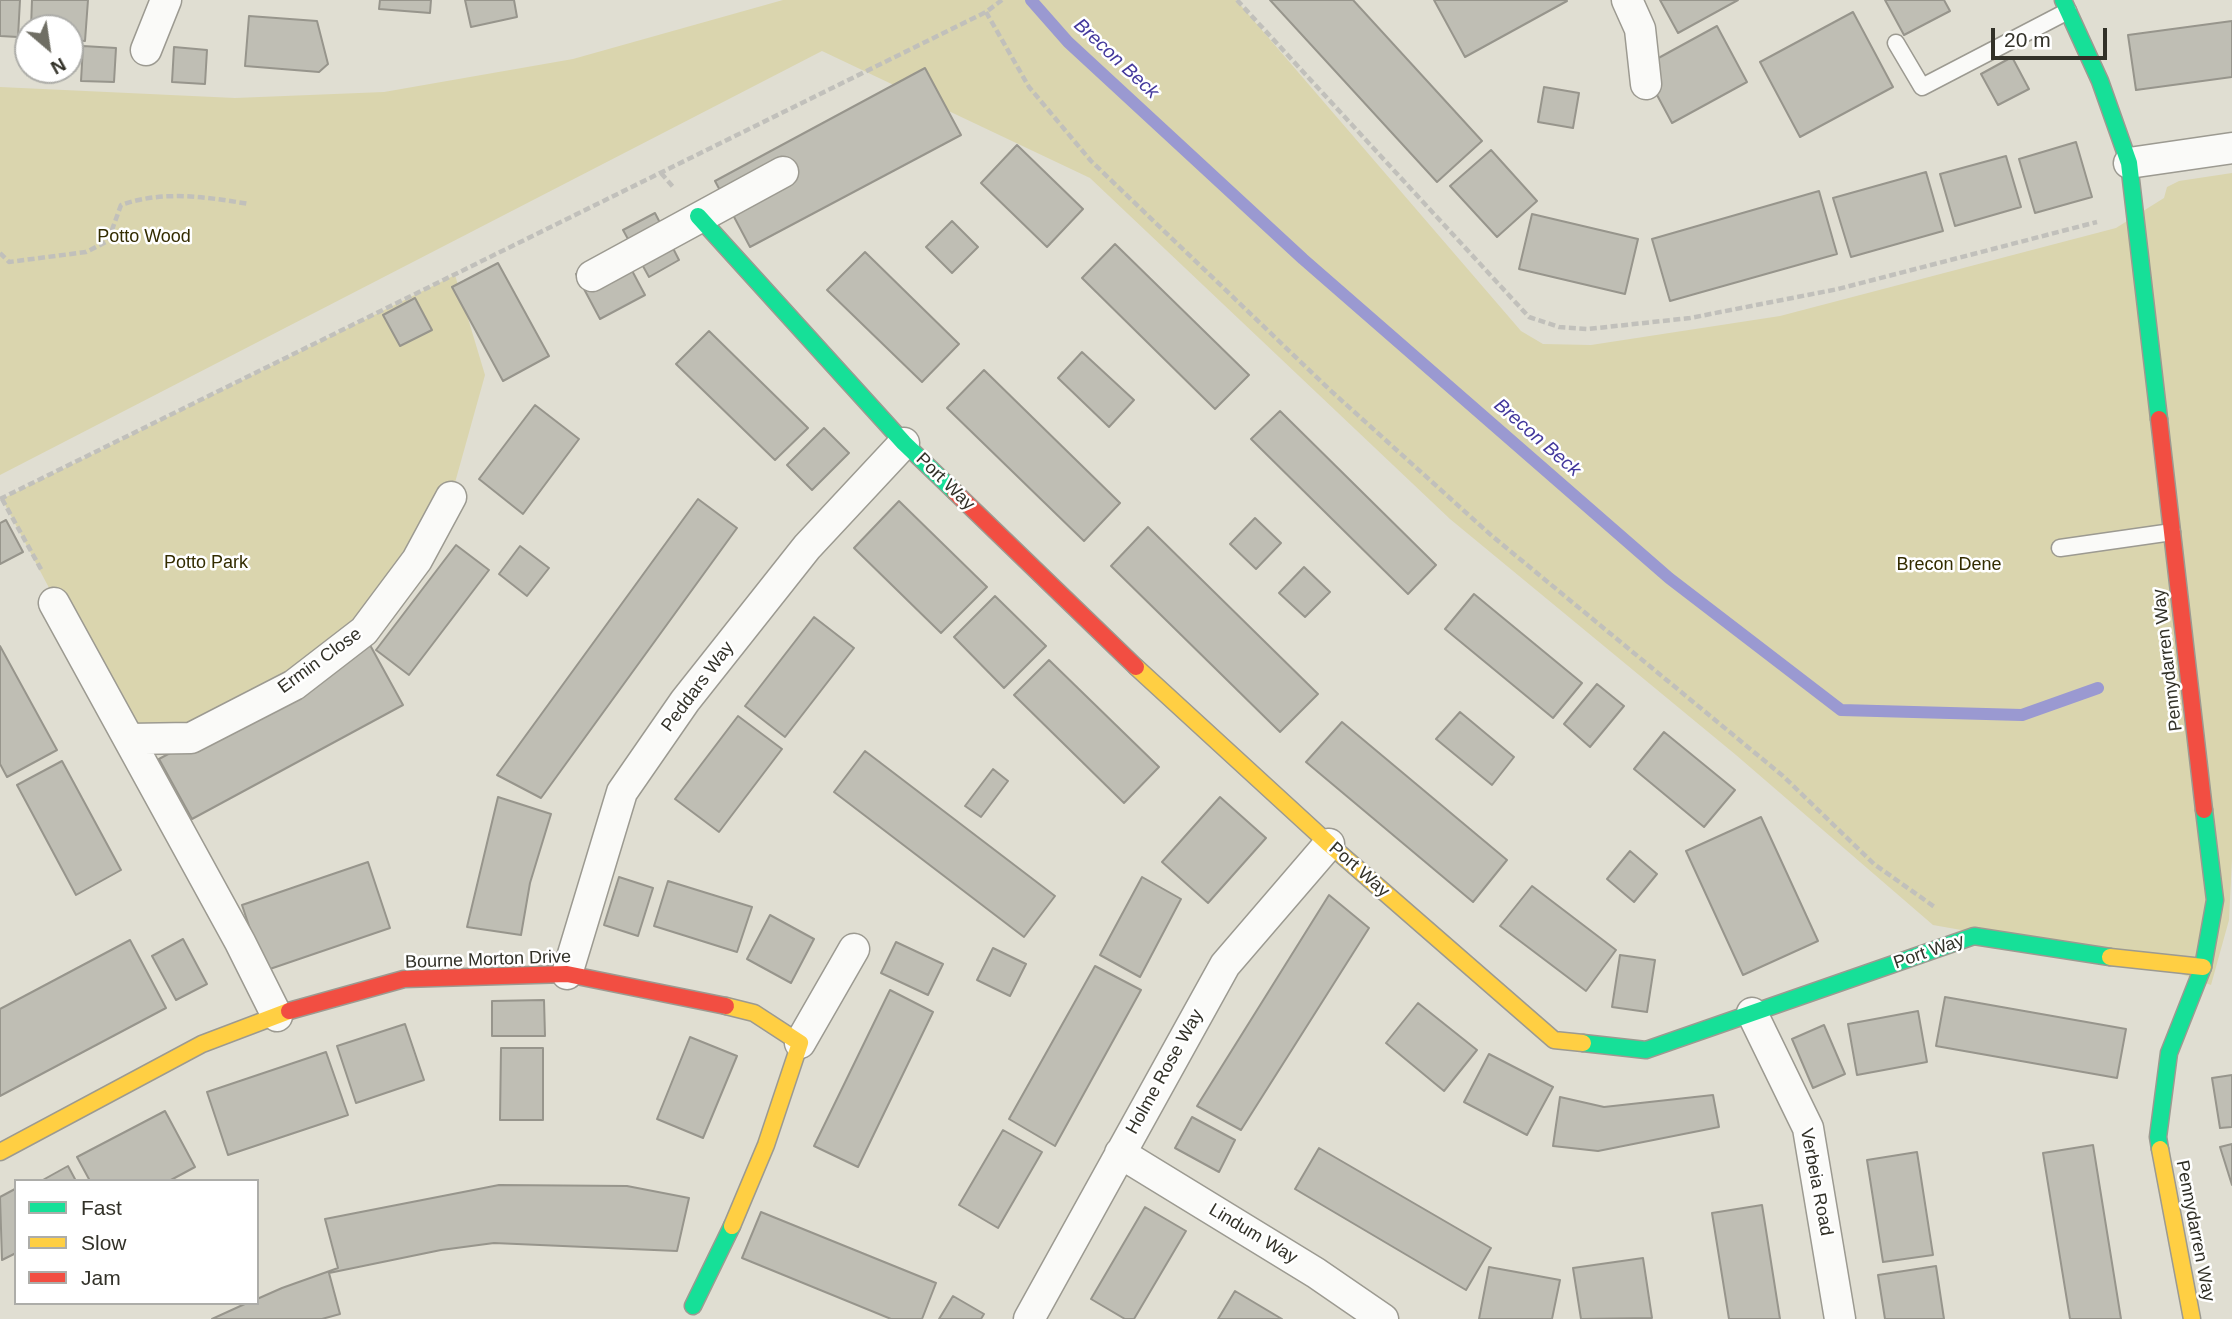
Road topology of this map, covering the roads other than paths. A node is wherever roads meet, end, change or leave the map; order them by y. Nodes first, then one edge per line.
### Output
1 (166, 0) edge
2 (1628, 0) edge
3 (2066, 5) edge
4 (1896, 43) dead end
5 (146, 50) dead end
6 (1646, 84) dead end
7 (2232, 148) edge
8 (2129, 163) junction
9 (783, 172) dead end
10 (698, 216) junction
11 (592, 276) dead end
12 (904, 443) junction
13 (451, 497) dead end
14 (2172, 532) junction
15 (2060, 548) dead end
16 (54, 604) road end
17 (128, 739) junction
18 (1329, 844) junction
19 (854, 948) dead end
20 (2203, 967) junction
21 (567, 974) junction
22 (1752, 1013) junction
23 (277, 1016) junction
24 (800, 1044) junction
25 (0, 1152) edge
26 (1120, 1153) junction
27 (693, 1306) dead end
28 (1029, 1319) edge
29 (1384, 1319) edge
30 (1840, 1319) edge
31 (2192, 1319) edge

1 - 5 street
2 - 6 street
3 - 4 lane
3 - 8 street, Pennydarren Way
7 - 8 street
8 - 14 street, Pennydarren Way
9 - 10 street
10 - 11 street
10 - 12 street, Port Way
12 - 18 street, Port Way
12 - 21 street, Peddars Way
13 - 17 street, Ermin Close
14 - 15 lane
14 - 20 street, Pennydarren Way
16 - 17 street
17 - 23 street
18 - 22 street, Port Way
18 - 26 street, Holme Rose Way
19 - 24 street
20 - 22 street, Port Way
20 - 31 street, Pennydarren Way
21 - 23 street, Bourne Morton Drive
21 - 24 street, Bourne Morton Drive
22 - 30 street, Verbeia Road
23 - 25 street, Bourne Morton Drive
24 - 27 street
26 - 28 street, Holme Rose Way
26 - 29 street, Lindum Way

